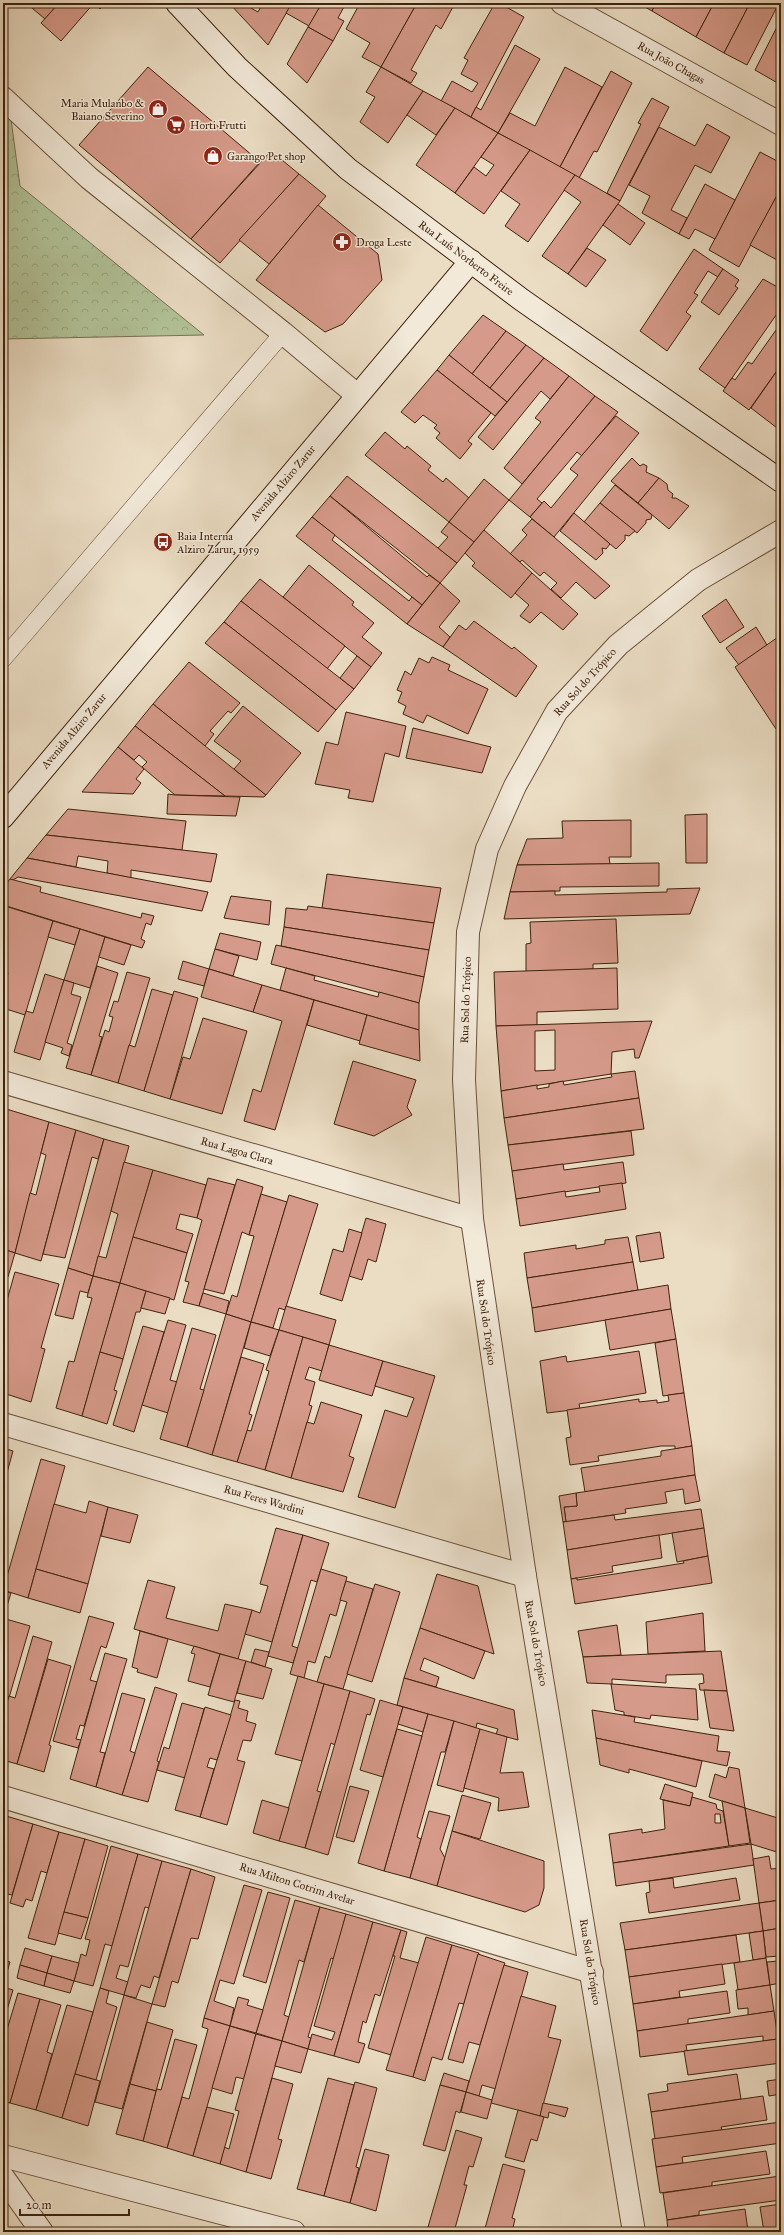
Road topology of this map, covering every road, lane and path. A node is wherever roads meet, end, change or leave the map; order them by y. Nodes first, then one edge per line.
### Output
1 (177, 3) edge
2 (562, 3) edge
3 (3, 98) edge
4 (781, 124) edge
5 (471, 261) junction
6 (283, 333) junction
7 (357, 395) junction
8 (781, 481) edge
9 (781, 531) edge
10 (3, 658) edge
11 (3, 817) edge
12 (3, 1082) edge
13 (472, 1220) junction
14 (3, 1424) edge
15 (524, 1576) junction
16 (3, 1797) edge
17 (592, 1972) junction
18 (3, 2156) edge
19 (3, 2177) edge
20 (42, 2232) edge
21 (294, 2232) edge
22 (634, 2232) edge

1 - 5 street, Rua Luís Norberto Freire
2 - 4 street, Rua João Chagas
3 - 6 street
5 - 7 street, Avenida Alziro Zarur
5 - 8 street, Rua Luís Norberto Freire
6 - 7 street
6 - 10 lane
7 - 11 street, Avenida Alziro Zarur
9 - 13 street, Rua Sol do Trópico
12 - 13 street, Rua Lagoa Clara
13 - 15 street, Rua Sol do Trópico
14 - 15 street, Rua Feres Wardini
15 - 17 street, Rua Sol do Trópico
16 - 17 street, Rua Milton Cotrim Avelar
17 - 22 street, Rua Sol do Trópico
18 - 21 street
19 - 20 street

